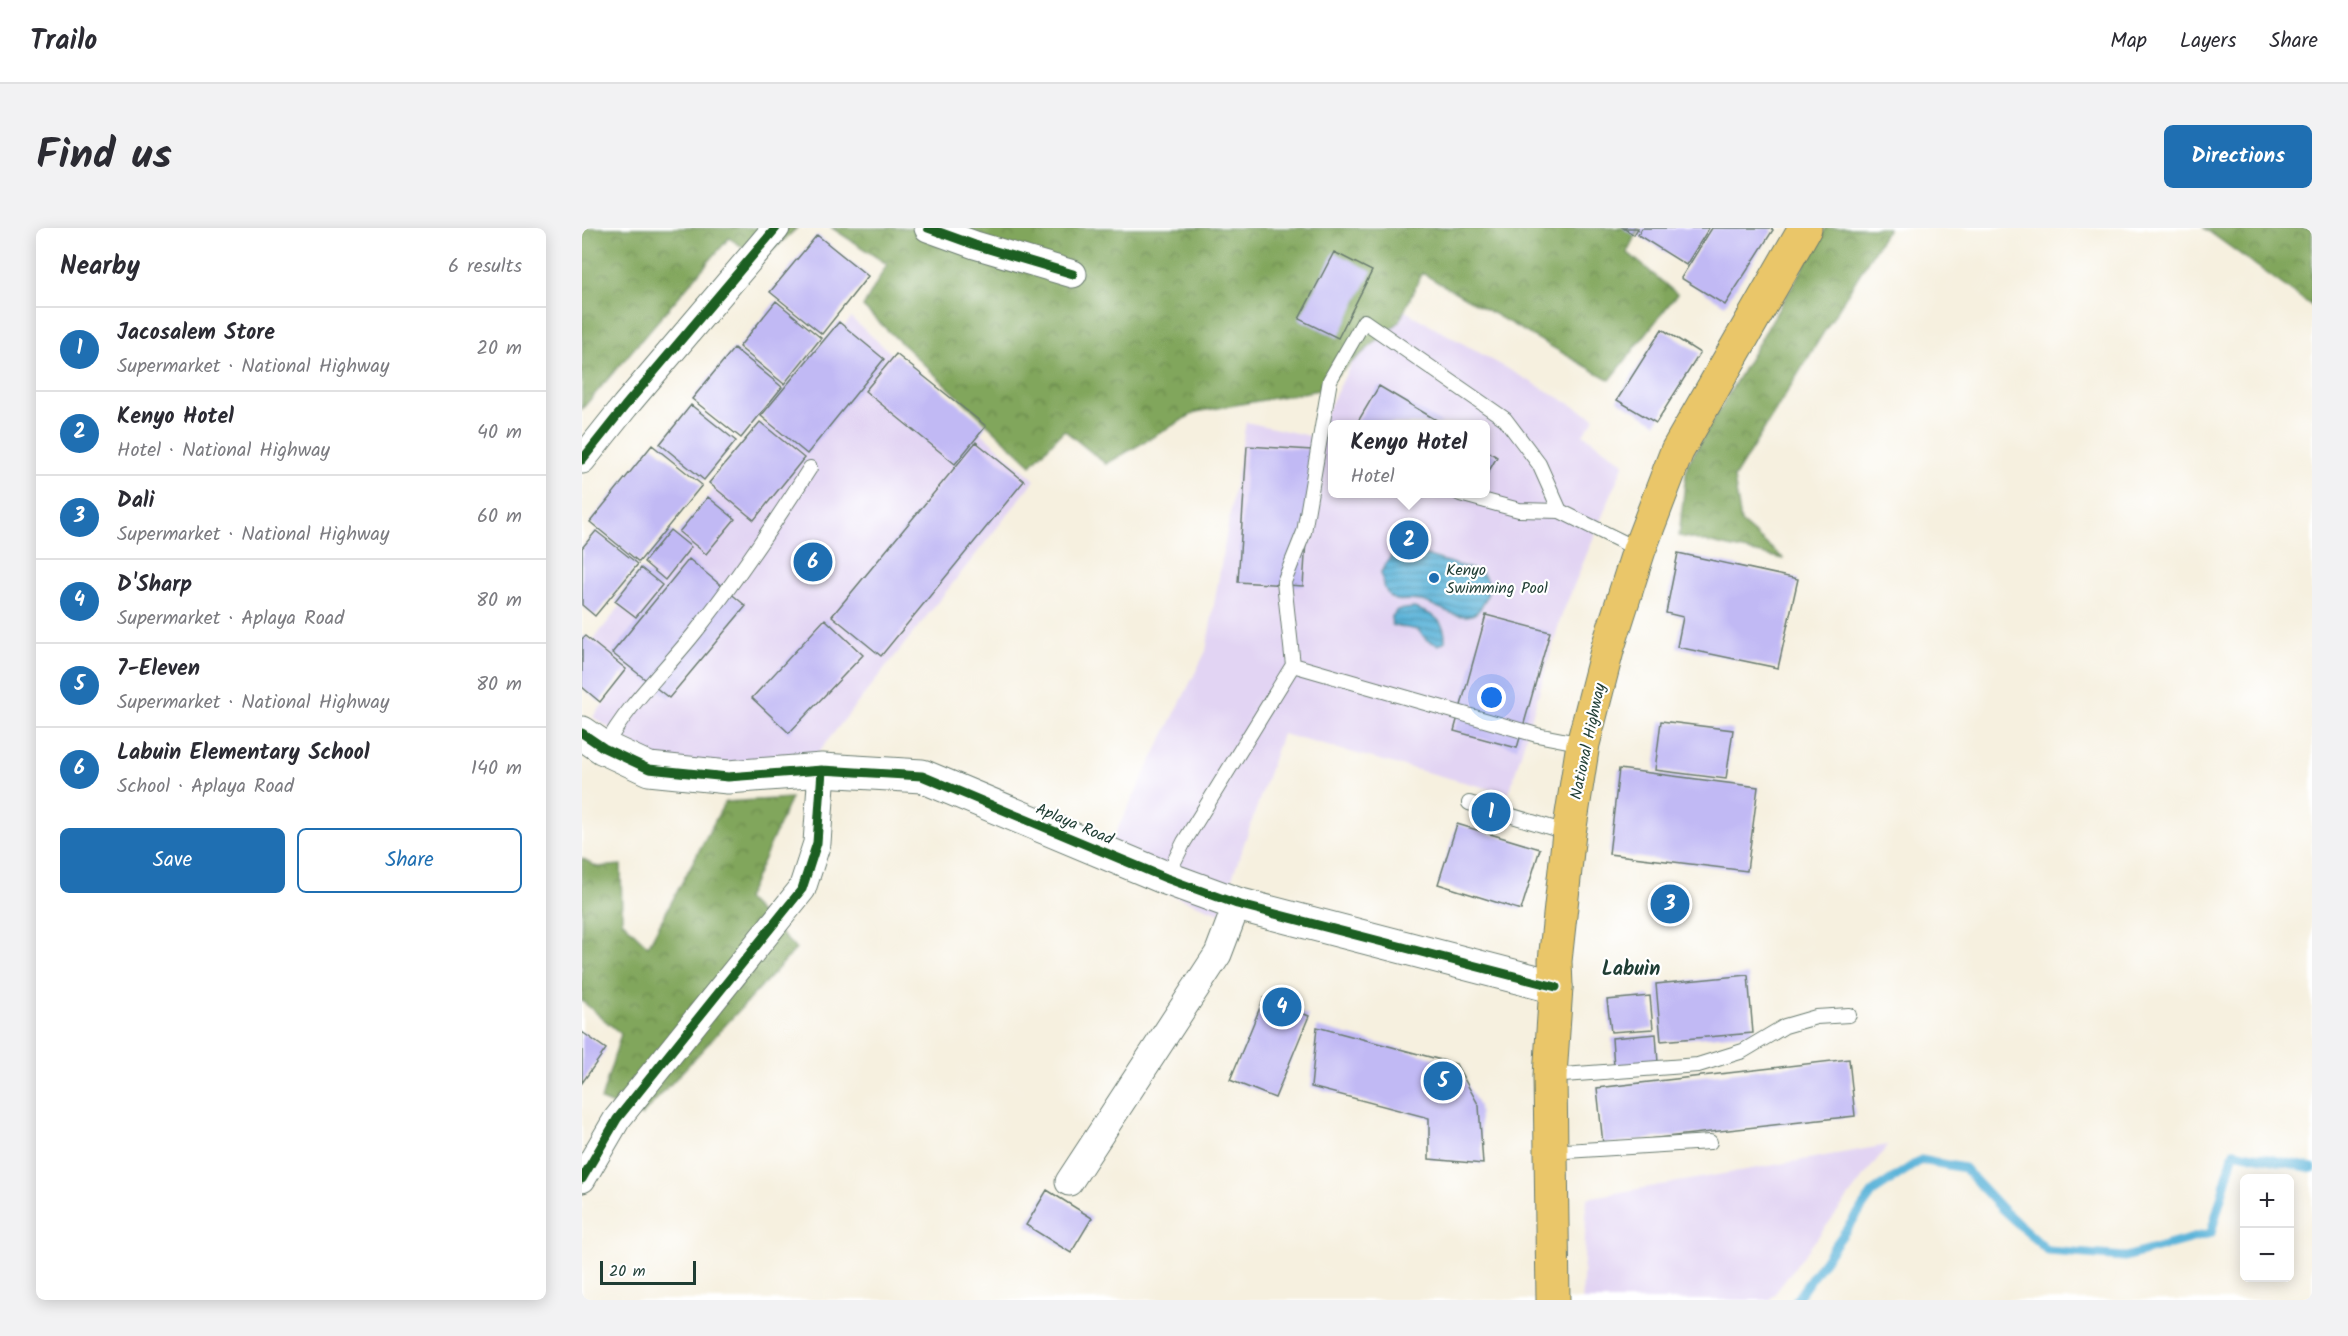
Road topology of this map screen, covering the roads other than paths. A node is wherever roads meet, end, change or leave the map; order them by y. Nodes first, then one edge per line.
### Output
1 (776, 228) edge
2 (928, 228) edge
3 (1805, 228) edge
4 (1073, 274) dead end
5 (1326, 436) edge
6 (582, 460) edge
7 (810, 468) dead end
8 (1474, 498) edge
9 (1560, 511) junction
10 (1639, 550) junction
11 (1293, 665) junction
12 (593, 741) edge
13 (1583, 744) junction
14 (822, 770) junction
15 (1469, 803) dead end
16 (1569, 833) junction
17 (1166, 878) junction
18 (1237, 904) junction
19 (1556, 987) junction
20 (1849, 1015) dead end
21 (1550, 1076) junction
22 (1710, 1142) dead end
23 (1550, 1152) junction
24 (582, 1179) edge
25 (1069, 1182) dead end
26 (1553, 1300) edge

1 - 6 street
2 - 4 street
3 - 10 main road, National Highway
5 - 9 lane
5 - 11 lane
7 - 12 lane
8 - 9 lane
9 - 10 lane
10 - 13 main road, National Highway
11 - 13 lane
11 - 17 lane
12 - 14 street, Aplaya Road
13 - 16 main road, National Highway
14 - 17 street, Aplaya Road
14 - 24 street
15 - 16 lane
16 - 19 main road, National Highway
17 - 18 street, Aplaya Road
18 - 19 street, Aplaya Road
18 - 25 street
19 - 21 main road, National Highway
20 - 21 lane
21 - 23 main road, National Highway
22 - 23 lane
23 - 26 main road, National Highway

